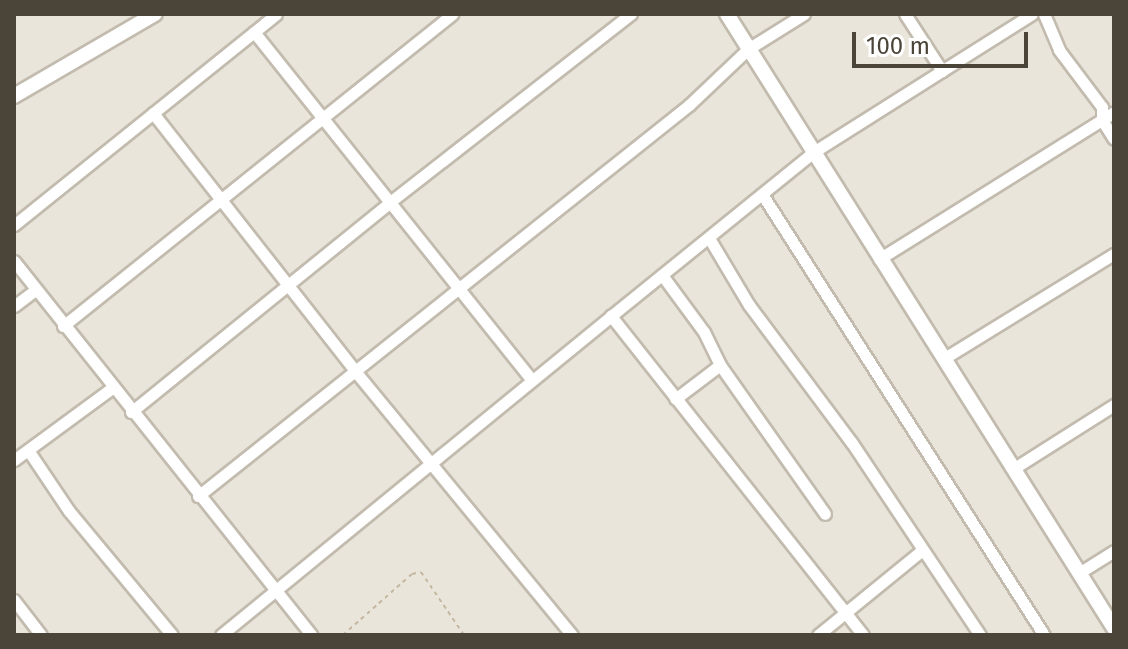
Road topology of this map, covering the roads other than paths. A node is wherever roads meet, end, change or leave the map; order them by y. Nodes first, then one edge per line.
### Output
1 (155, 14) edge
2 (276, 14) edge
3 (452, 14) edge
4 (631, 14) edge
5 (727, 14) edge
6 (804, 14) edge
7 (905, 14) edge
8 (1032, 14) edge
9 (1044, 14) edge
10 (254, 32) junction
11 (748, 49) junction
12 (942, 71) junction
13 (14, 96) edge
14 (1114, 112) edge
15 (153, 113) junction
16 (322, 117) junction
17 (1102, 120) junction
18 (1114, 139) edge
19 (812, 153) junction
20 (762, 194) junction
21 (220, 198) junction
22 (390, 202) junction
23 (14, 225) edge
24 (709, 238) junction
25 (1114, 254) edge
26 (879, 259) junction
27 (14, 261) edge
28 (662, 275) junction
29 (289, 286) junction
30 (457, 288) junction
31 (35, 290) junction
32 (14, 306) edge
33 (611, 316) junction
34 (63, 326) junction
35 (943, 359) junction
36 (720, 365) junction
37 (355, 371) junction
38 (531, 379) junction
39 (112, 388) junction
40 (675, 399) junction
41 (1114, 405) edge
42 (131, 412) junction
43 (28, 450) junction
44 (14, 460) edge
45 (431, 462) junction
46 (1013, 469) junction
47 (198, 496) junction
48 (825, 514) dead end
49 (921, 551) junction
50 (1114, 551) edge
51 (1079, 573) junction
52 (275, 590) junction
53 (14, 600) edge
54 (845, 613) junction
55 (1114, 628) edge
56 (41, 635) edge
57 (172, 635) edge
58 (221, 635) edge
59 (311, 635) edge
60 (572, 635) edge
61 (818, 635) edge
62 (863, 635) edge
63 (980, 635) edge
64 (1044, 635) edge

1 - 13 street
2 - 10 street
3 - 16 street
4 - 22 street
5 - 11 street
6 - 11 street
7 - 12 street
8 - 12 street
9 - 17 street
10 - 15 street
10 - 16 street
11 - 19 street
11 - 30 street
12 - 19 street
14 - 17 street
15 - 21 street
15 - 23 street
16 - 21 street
16 - 22 street
17 - 18 street
17 - 26 street
19 - 20 street
19 - 26 street
20 - 24 street
20 - 64 street
21 - 29 street
21 - 34 street
22 - 29 street
22 - 30 street
24 - 28 street
24 - 49 street
25 - 35 street
26 - 35 street
27 - 31 street
28 - 33 street
28 - 36 street
29 - 37 street
29 - 42 street
30 - 37 street
30 - 38 street
31 - 32 street
31 - 34 street
33 - 38 street
33 - 40 street
34 - 39 street
35 - 46 street
36 - 40 street
36 - 48 street
37 - 45 street
37 - 47 street
38 - 45 street
39 - 42 street
39 - 43 street
40 - 54 street
41 - 46 street
42 - 47 street
43 - 44 street
43 - 57 street
45 - 52 street
45 - 60 street
46 - 51 street
47 - 52 street
49 - 54 street
49 - 63 street
50 - 51 street
51 - 55 street
52 - 58 street
52 - 59 street
53 - 56 street
54 - 61 street
54 - 62 street

